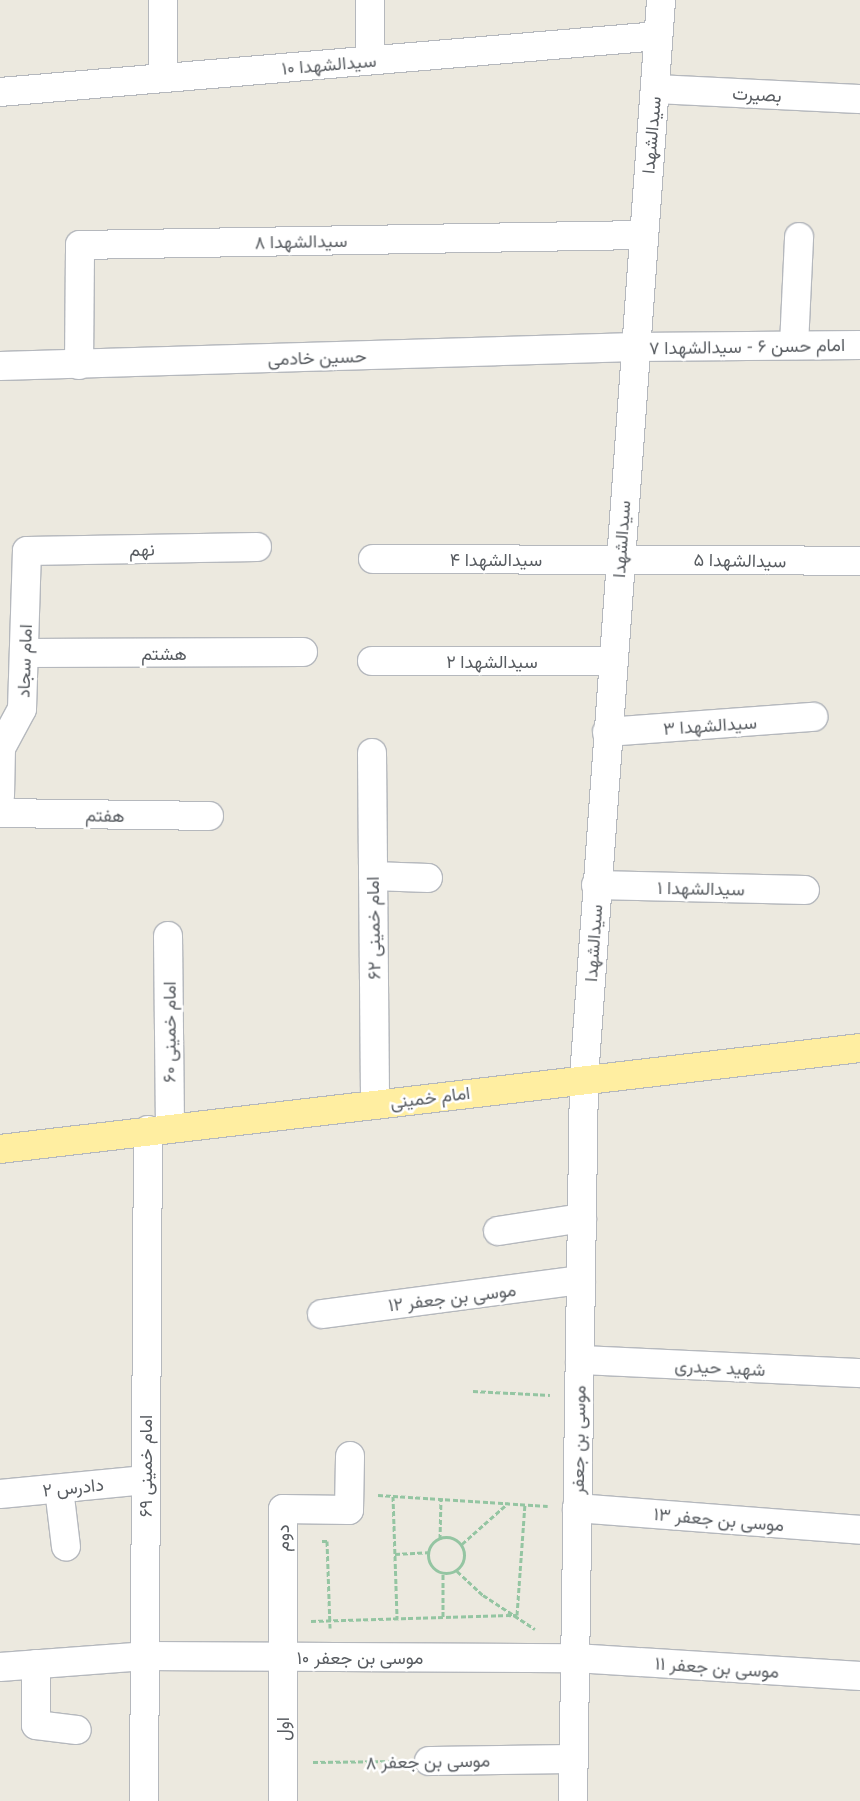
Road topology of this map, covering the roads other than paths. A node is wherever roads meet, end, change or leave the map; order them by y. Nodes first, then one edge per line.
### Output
1 (163, 0) edge
2 (370, 0) edge
3 (661, 0) edge
4 (658, 36) junction
5 (370, 60) junction
6 (163, 78) junction
7 (655, 89) junction
8 (0, 92) edge
9 (860, 99) edge
10 (643, 235) junction
11 (799, 237) dead end
12 (794, 345) junction
13 (860, 345) edge
14 (635, 347) junction
15 (78, 365) junction
16 (0, 366) edge
17 (257, 547) dead end
18 (27, 551) joint
19 (620, 558) junction
20 (373, 559) dead end
21 (860, 561) edge
22 (303, 652) dead end
23 (24, 653) junction
24 (372, 661) dead end
25 (612, 661) junction
26 (813, 717) dead end
27 (607, 732) junction
28 (372, 753) dead end
29 (0, 796) edge
30 (0, 813) edge
31 (209, 816) dead end
32 (373, 876) junction
33 (428, 878) dead end
34 (596, 885) junction
35 (805, 890) dead end
36 (168, 936) dead end
37 (860, 1048) edge
38 (584, 1078) junction
39 (376, 1103) junction
40 (159, 1129) junction
41 (0, 1148) edge
42 (582, 1218) junction
43 (498, 1231) dead end
44 (581, 1280) junction
45 (322, 1314) dead end
46 (580, 1360) junction
47 (860, 1373) edge
48 (350, 1456) dead end
49 (145, 1480) junction
50 (59, 1489) junction
51 (0, 1494) edge
52 (577, 1508) junction
53 (860, 1530) edge
54 (66, 1547) dead end
55 (145, 1656) junction
56 (282, 1656) junction
57 (575, 1658) junction
58 (36, 1664) junction
59 (0, 1667) edge
60 (860, 1676) edge
61 (77, 1730) dead end
62 (573, 1759) junction
63 (429, 1761) road end
64 (144, 1801) edge
65 (283, 1801) edge
66 (573, 1801) edge

1 - 6 street
2 - 5 street
3 - 4 street, سیدالشهدا
4 - 5 street, سیدالشهدا ۱۰
4 - 7 street, سیدالشهدا
5 - 6 street, سیدالشهدا ۱۰
6 - 8 street, سیدالشهدا ۱۰
7 - 9 street, بصیرت
7 - 10 street, سیدالشهدا
10 - 14 street, سیدالشهدا
10 - 15 street, سیدالشهدا ۸
11 - 12 street
12 - 13 street, امام حسن ۶ - سیدالشهدا ۷
12 - 14 street, امام حسن ۶ - سیدالشهدا ۷
14 - 15 street, حسین خادمی
14 - 19 street, سیدالشهدا
15 - 16 street, حسین خادمی
17 - 18 street, نهم
18 - 23 street, امام سجاد
19 - 20 street, سیدالشهدا ۴
19 - 21 street, سیدالشهدا ۵
19 - 25 street, سیدالشهدا
22 - 23 street, هشتم
23 - 29 street, امام سجاد
24 - 25 street, سیدالشهدا ۲
25 - 27 street, سیدالشهدا
26 - 27 street, سیدالشهدا ۳
27 - 34 street, سیدالشهدا
28 - 32 street, امام خمینی ۶۲
30 - 31 street, هفتم
32 - 33 street
32 - 39 street, امام خمینی ۶۲
34 - 35 street, سیدالشهدا ۱
34 - 38 street, سیدالشهدا
36 - 40 street, امام خمینی ۶۰
37 - 38 main road, امام خمینی
38 - 39 main road, امام خمینی
38 - 42 street, موسی بن جعفر
39 - 40 main road, امام خمینی
40 - 41 main road, امام خمینی
40 - 49 street, امام خمینی ۶۹
42 - 43 street
42 - 44 street, موسی بن جعفر
44 - 45 street, موسی بن جعفر ۱۲
44 - 46 street, موسی بن جعفر
46 - 47 street, شهید حیدری
46 - 52 street, موسی بن جعفر
48 - 56 street, دوم
49 - 50 street, دادرس ۲
49 - 55 street, امام خمینی ۶۹
50 - 51 street, دادرس ۲
50 - 54 street
52 - 53 street, موسی بن جعفر ۱۳
52 - 57 street, موسی بن جعفر
55 - 56 street, موسی بن جعفر ۱۰
55 - 58 street, موسی بن جعفر ۱۰
55 - 64 street, امام خمینی ۶۹
56 - 57 street, موسی بن جعفر ۱۰
56 - 65 street, اول
57 - 60 street, موسی بن جعفر ۱۱
57 - 62 street, موسی بن جعفر
58 - 59 street, موسی بن جعفر ۱۰
58 - 61 street
62 - 63 street, موسی بن جعفر ۸
62 - 66 street, موسی بن جعفر

